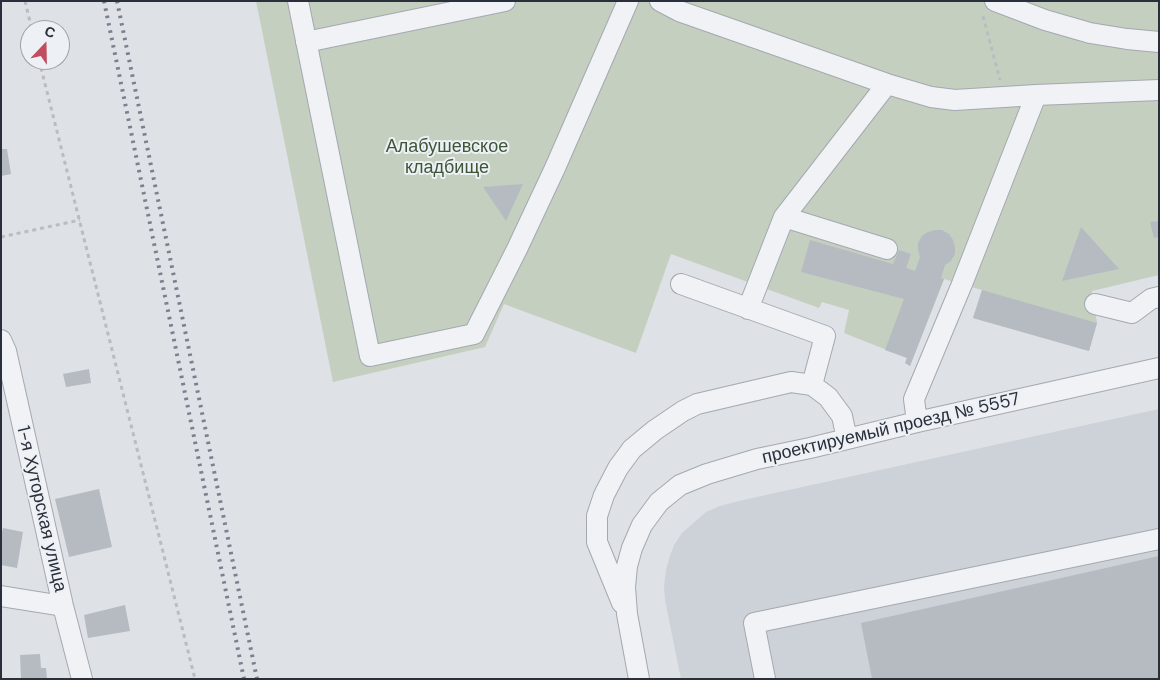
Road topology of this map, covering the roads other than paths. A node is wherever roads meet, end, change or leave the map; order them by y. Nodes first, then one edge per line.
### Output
1 (298, 1) edge
2 (505, 1) edge
3 (628, 1) edge
4 (660, 1) edge
5 (988, 6) edge
6 (306, 42) junction
7 (1159, 42) edge
8 (887, 84) junction
9 (1159, 90) edge
10 (1036, 95) junction
11 (784, 217) junction
12 (887, 249) dead end
13 (681, 284) dead end
14 (1159, 297) edge
15 (1094, 304) dead end
16 (748, 309) junction
17 (1, 340) edge
18 (1159, 368) edge
19 (812, 385) junction
20 (917, 422) junction
21 (847, 439) junction
22 (1159, 539) edge
23 (1, 596) edge
24 (63, 606) junction
25 (627, 614) junction
26 (82, 679) edge
27 (639, 679) edge
28 (765, 679) edge

1 - 6 street
2 - 6 street
3 - 6 street
4 - 8 street
5 - 7 street
8 - 10 street
8 - 11 street
9 - 10 street
10 - 20 street
11 - 12 street
11 - 16 street
13 - 16 street
14 - 15 street
16 - 19 street
17 - 24 street, 1-я Хуторская улица
18 - 20 street, проектируемый проезд № 5557
19 - 21 street
19 - 25 street
20 - 21 street, проектируемый проезд № 5557
21 - 25 street, проектируемый проезд № 5557
22 - 28 street
23 - 24 street
24 - 26 street, 1-я Хуторская улица
25 - 27 street

